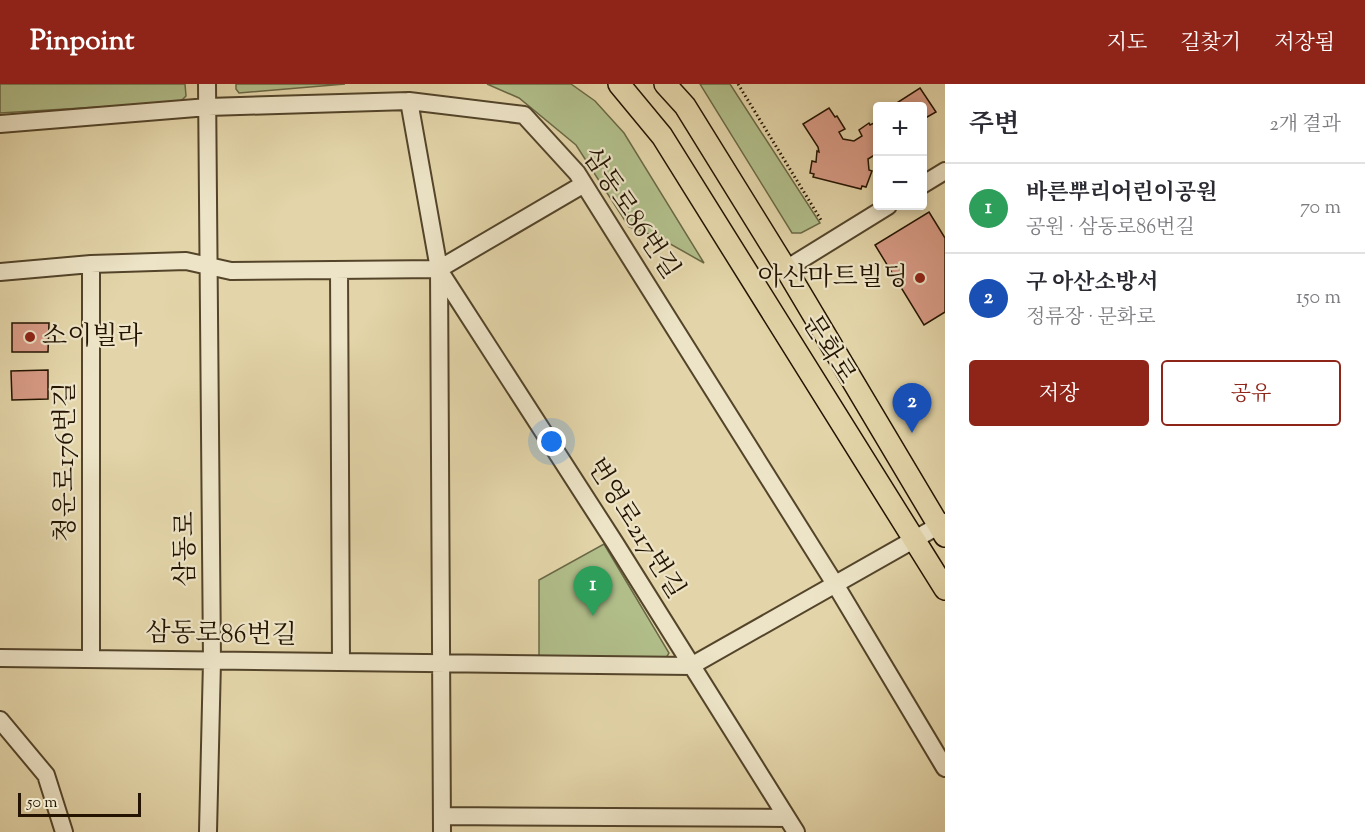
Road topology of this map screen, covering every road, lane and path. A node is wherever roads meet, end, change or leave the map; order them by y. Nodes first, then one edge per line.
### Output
1 (207, 84) edge
2 (619, 84) edge
3 (665, 84) edge
4 (738, 84) edge
5 (409, 101) junction
6 (208, 107) junction
7 (0, 124) edge
8 (945, 171) edge
9 (927, 181) edge
10 (584, 184) junction
11 (882, 210) edge
12 (821, 220) dead end
13 (91, 264) junction
14 (209, 266) junction
15 (439, 269) junction
16 (786, 269) junction
17 (339, 270) junction
18 (0, 272) edge
19 (943, 528) edge
20 (915, 539) junction
21 (835, 584) junction
22 (945, 589) edge
23 (0, 658) edge
24 (92, 659) junction
25 (212, 661) junction
26 (341, 662) junction
27 (441, 663) junction
28 (691, 666) junction
29 (0, 720) edge
30 (945, 768) edge
31 (442, 824) edge
32 (791, 825) edge
33 (64, 832) edge
34 (208, 832) edge

1 - 6 street, 삼동로
2 - 20 main road, 문화로
3 - 16 main road, 문화로
4 - 12 path
5 - 6 street, 삼동로86번길
5 - 10 street, 삼동로86번길
5 - 15 street
6 - 7 street, 삼동로86번길
6 - 14 street, 삼동로
8 - 9 street
10 - 15 street
10 - 21 street, 삼동로86번길
11 - 16 street
13 - 14 street
13 - 18 street
13 - 24 street, 청운로176번길
14 - 17 street
14 - 25 street, 삼동로
15 - 17 street
15 - 27 street
15 - 28 street, 번영로217번길
16 - 19 main road, 문화로
17 - 26 street
19 - 20 street
20 - 21 street
20 - 22 main road, 문화로
21 - 28 street
21 - 30 street, 삼동로86번길
23 - 24 street, 삼동로86번길
24 - 25 street, 삼동로86번길
25 - 26 street, 삼동로86번길
25 - 34 street, 삼동로
26 - 27 street, 삼동로86번길
27 - 28 street, 삼동로86번길
27 - 31 street
28 - 32 street, 번영로217번길
29 - 33 street
31 - 32 street, 번영로217번길

